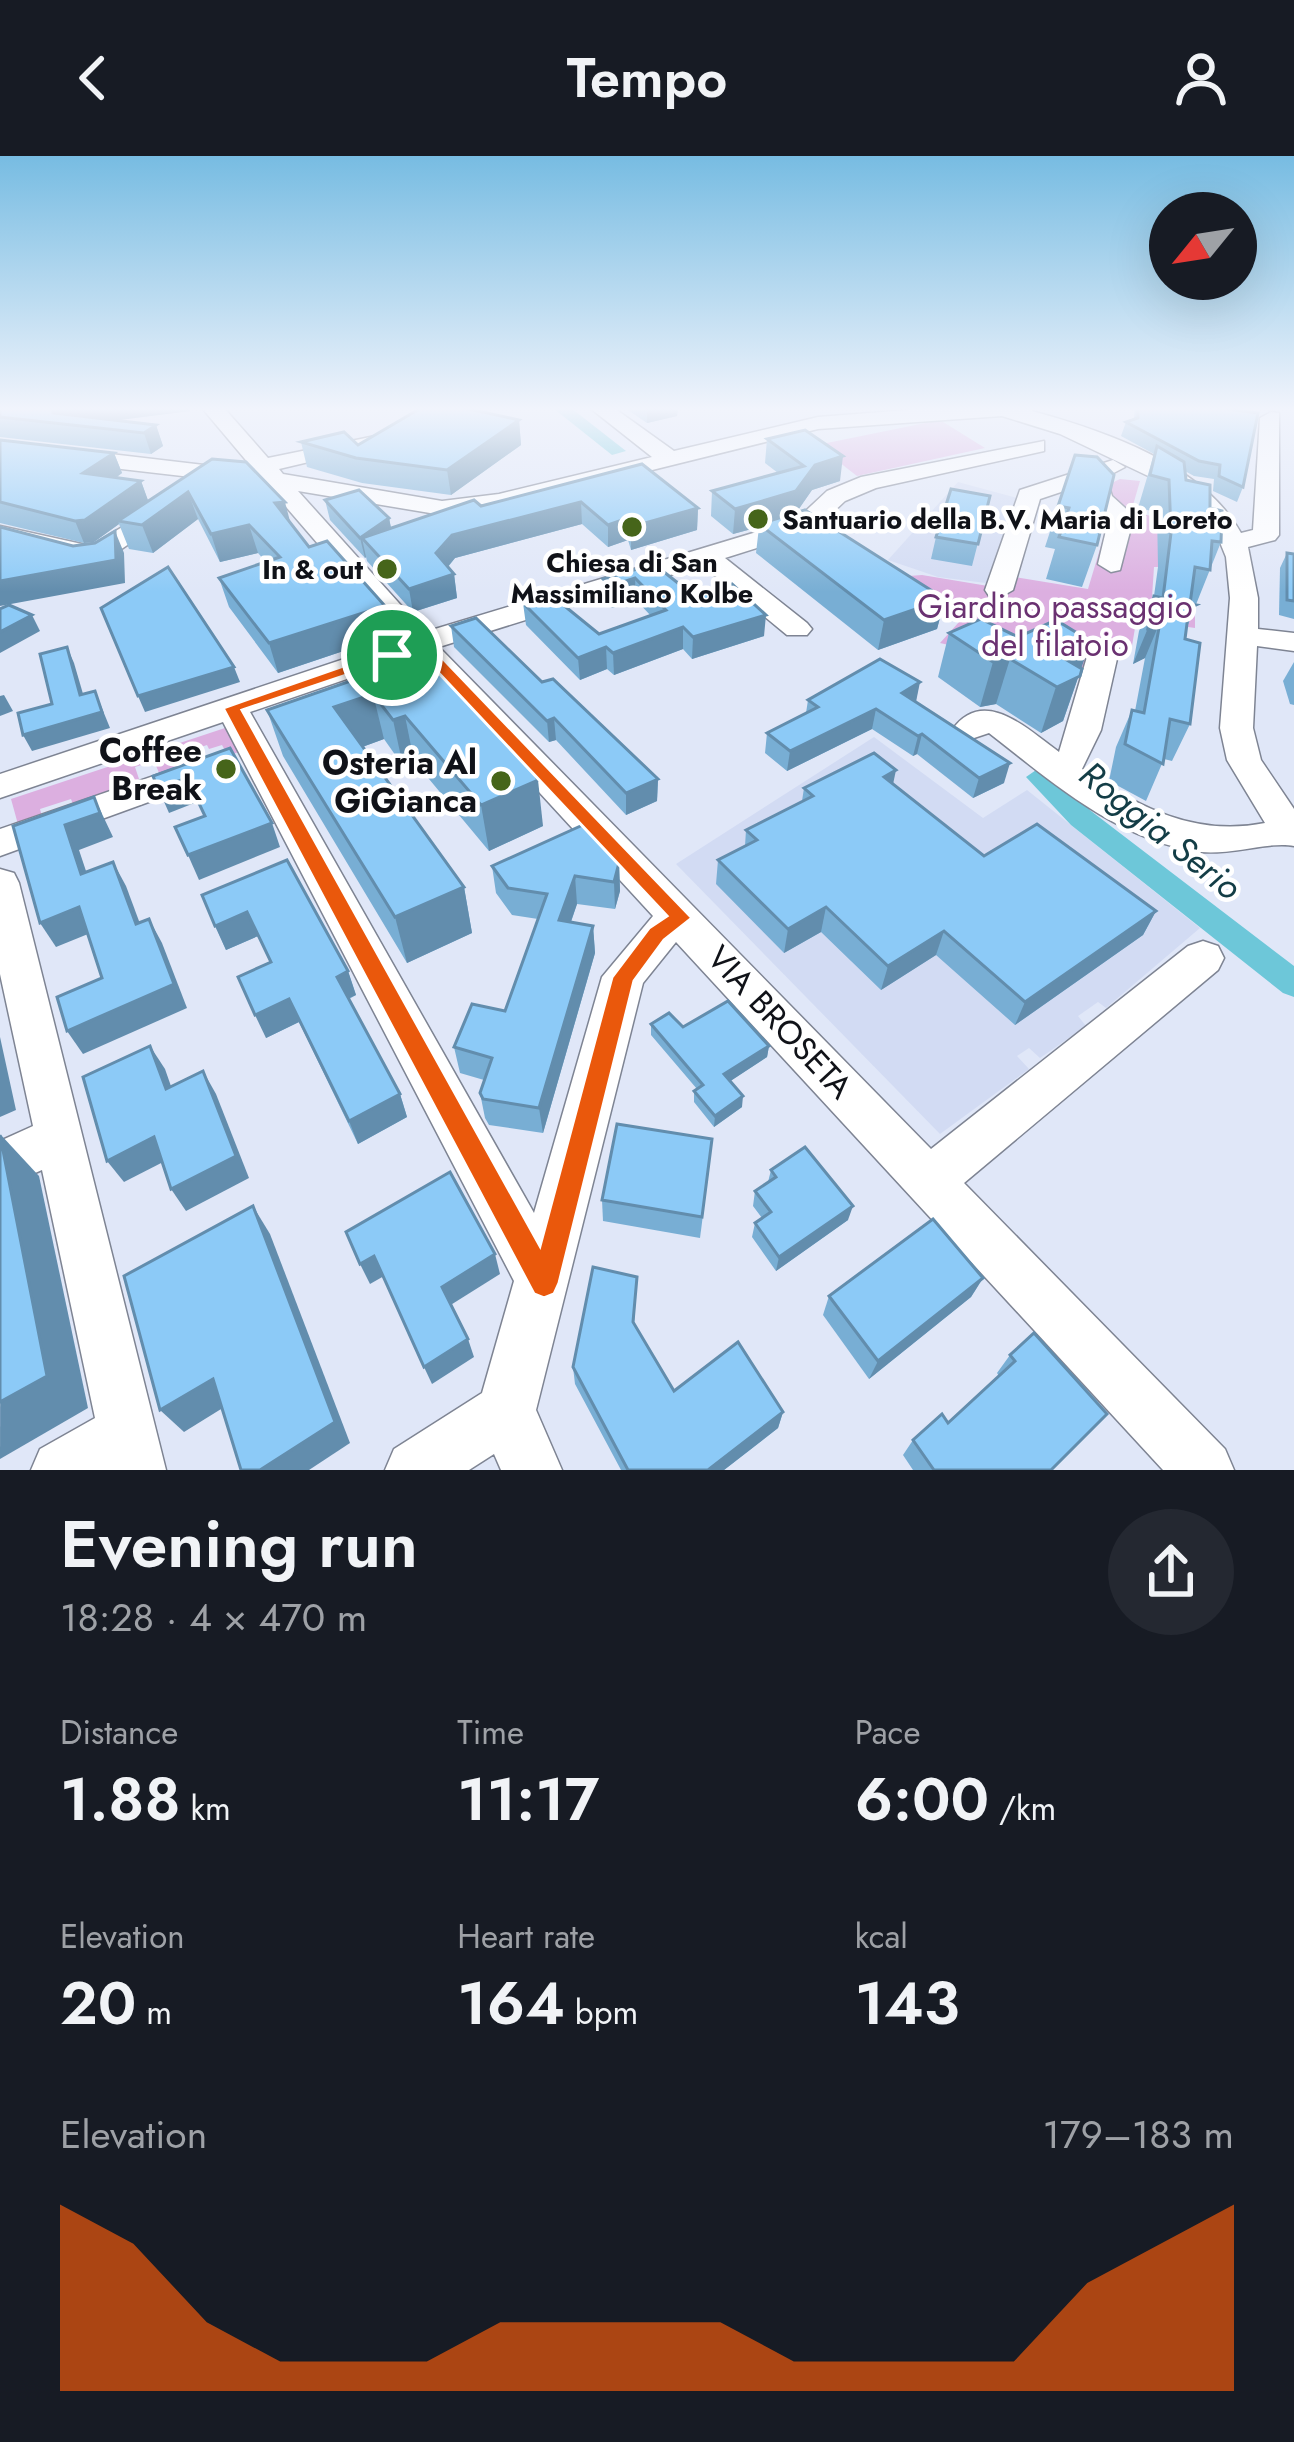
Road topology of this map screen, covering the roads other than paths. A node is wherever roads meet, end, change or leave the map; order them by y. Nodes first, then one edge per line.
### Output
1 (179, 469) edge
2 (238, 469) edge
3 (238, 469) edge
4 (266, 469) edge
5 (273, 469) edge
6 (621, 469) edge
7 (928, 469) edge
8 (1101, 469) edge
9 (1154, 469) edge
10 (1272, 469) edge
11 (1094, 471) junction
12 (211, 473) junction
13 (360, 497) junction
14 (309, 519) junction
15 (0, 534) edge
16 (1234, 543) junction
17 (703, 553) junction
18 (1111, 564) dead end
19 (999, 590) dead end
20 (797, 629) dead end
21 (1240, 635) junction
22 (1294, 642) edge
23 (420, 644) junction
24 (1104, 650) dead end
25 (451, 678) junction
26 (409, 695) edge
27 (232, 708) junction
28 (968, 730) edge
29 (266, 746) junction
30 (1063, 770) junction
31 (0, 786) edge
32 (1292, 832) edge
33 (0, 843) edge
34 (3, 916) edge
35 (681, 918) junction
36 (1203, 958) dead end
37 (57, 1138) junction
38 (0, 1165) edge
39 (932, 1179) junction
40 (544, 1283) junction
41 (506, 1412) junction
42 (131, 1451) edge
43 (61, 1470) edge
44 (415, 1470) edge
45 (532, 1470) edge
46 (1204, 1470) edge

1 - 12 street
2 - 12 street
3 - 12 street
4 - 14 street, VIA BROSETA
5 - 13 street
6 - 13 street
7 - 17 street
8 - 11 street
9 - 16 street
10 - 16 street
11 - 18 street
11 - 19 street
12 - 15 street
13 - 14 street
14 - 23 street, VIA BROSETA
16 - 21 street
17 - 20 street
17 - 23 street
21 - 22 street
21 - 32 street
23 - 25 street, VIA BROSETA
23 - 27 street
24 - 30 street
25 - 26 street
25 - 35 street, VIA BROSETA
27 - 29 street
27 - 31 street
28 - 30 street
29 - 33 street
29 - 40 street
30 - 32 street
34 - 37 street
35 - 39 street, VIA BROSETA
35 - 40 street
36 - 39 street
37 - 38 street
37 - 42 street
39 - 46 street, VIA BROSETA
40 - 41 street
41 - 44 street
41 - 45 street
42 - 43 street

